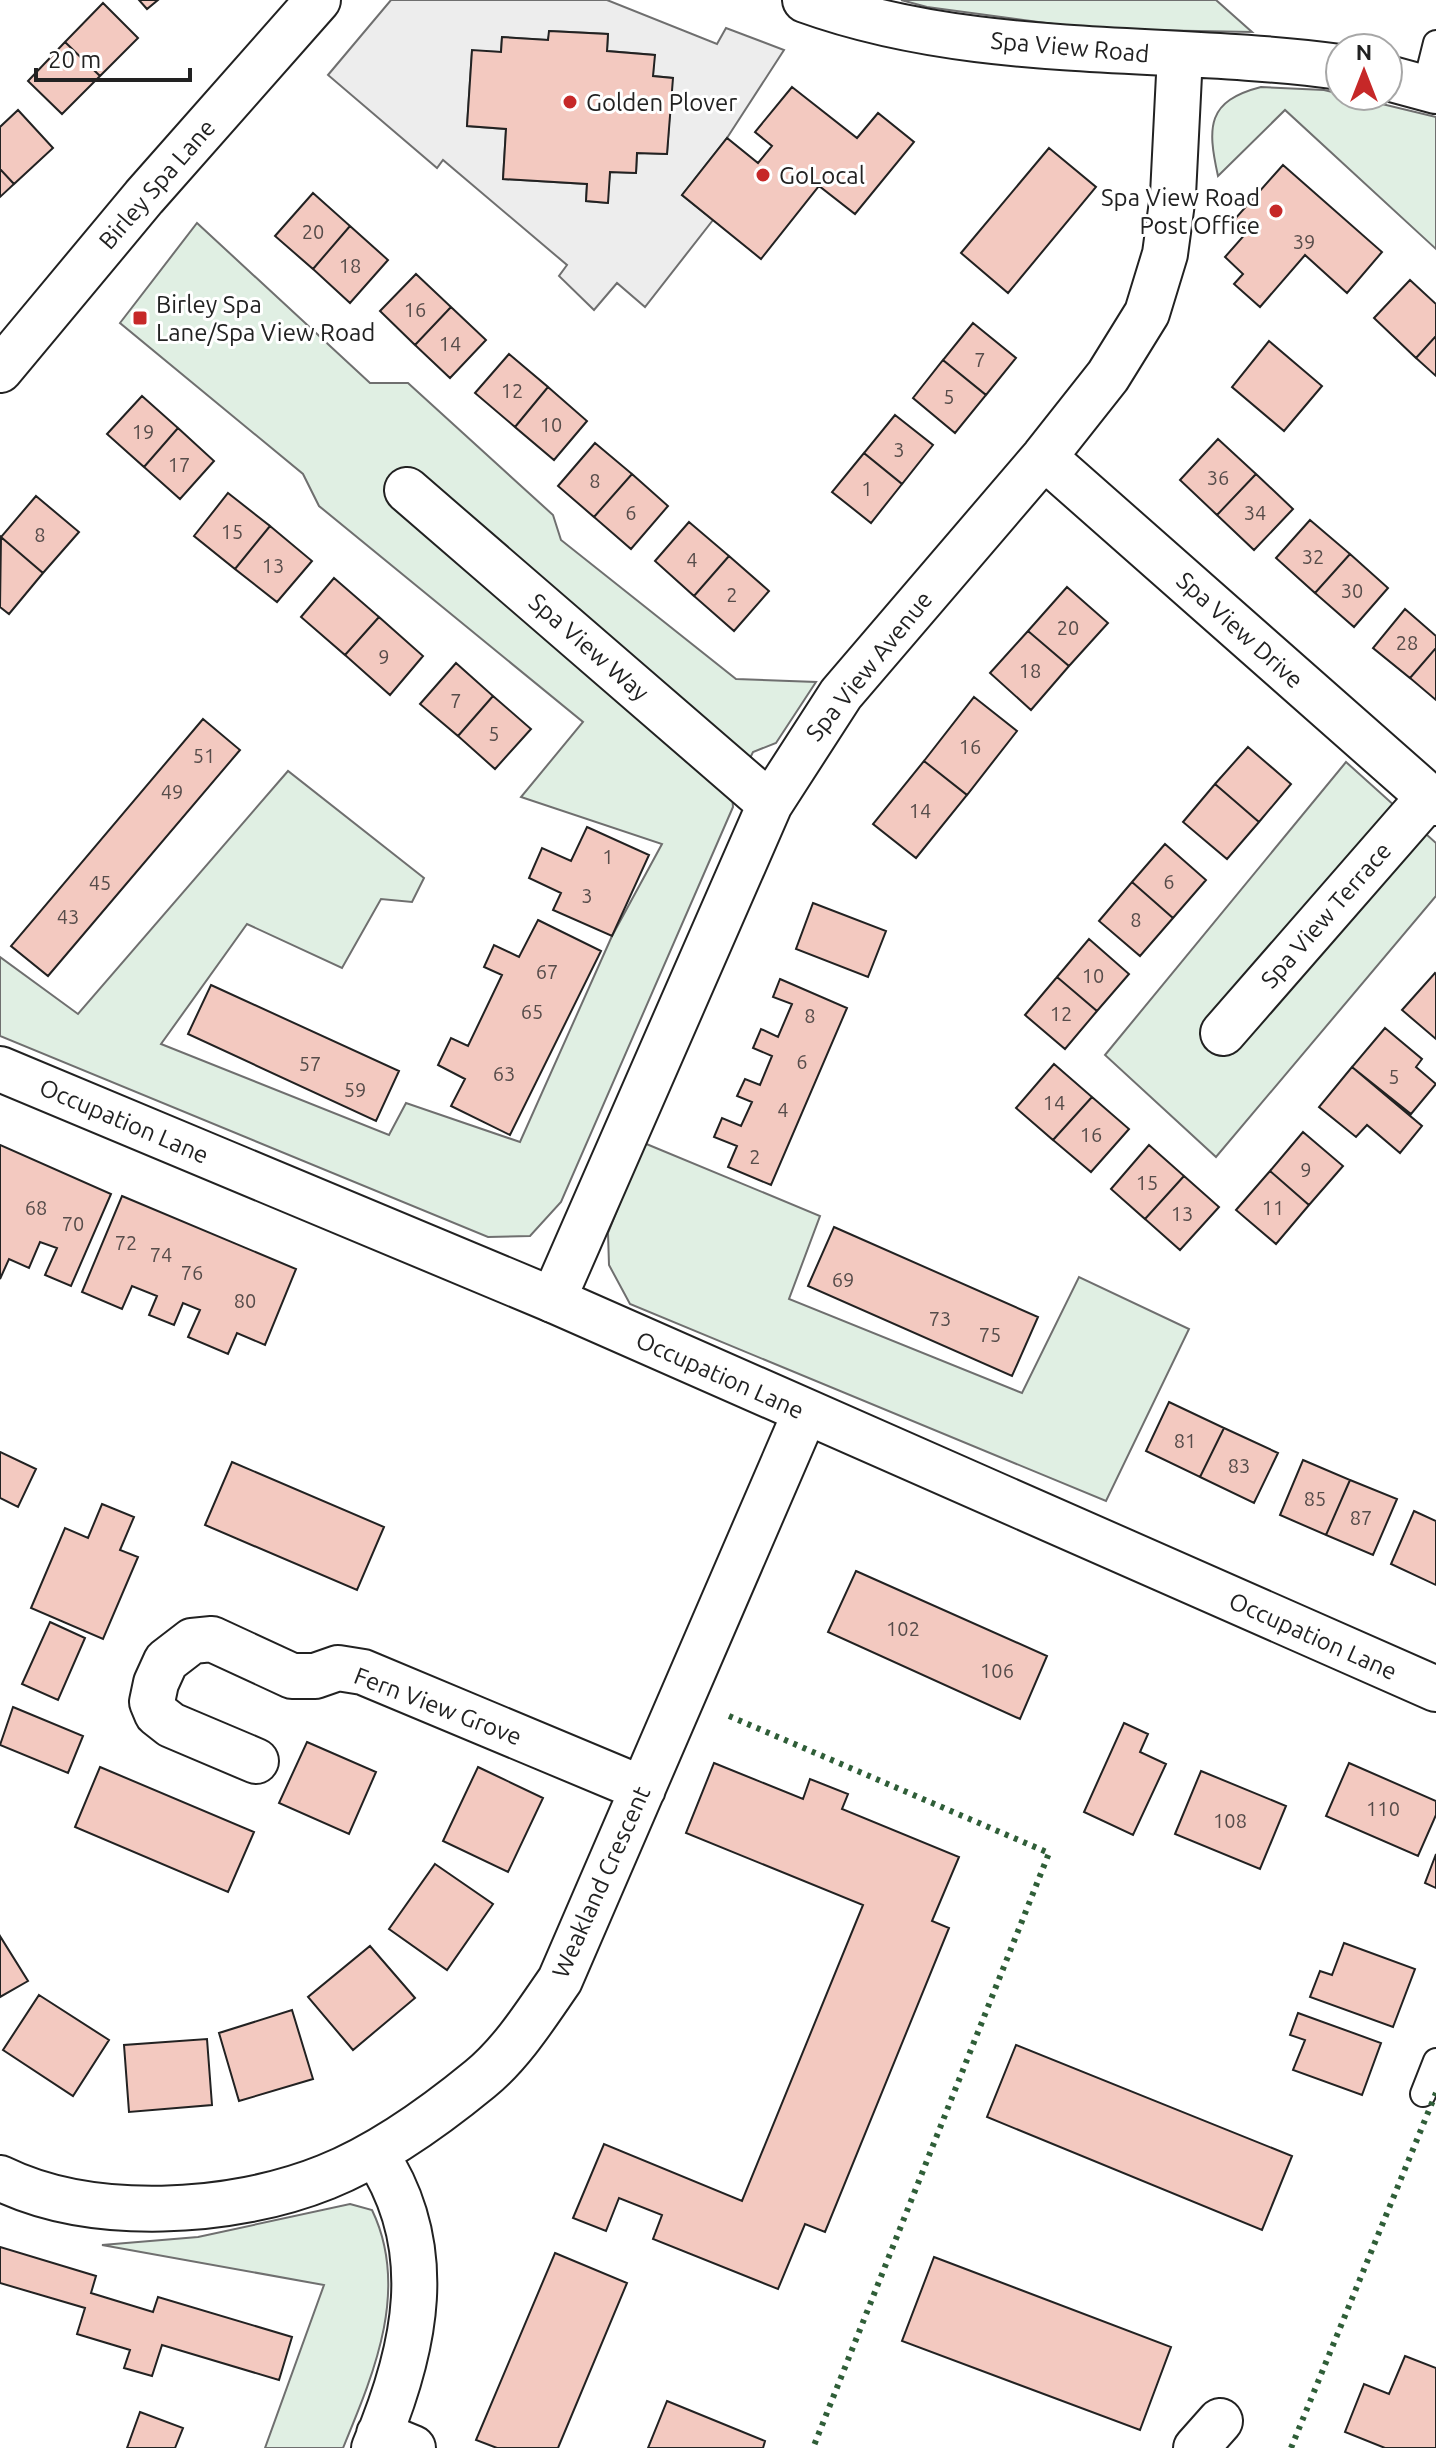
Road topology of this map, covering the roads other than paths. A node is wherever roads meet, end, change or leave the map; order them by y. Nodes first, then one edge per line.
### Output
1 (318, 0) edge
2 (805, 0) edge
3 (1436, 43) edge
4 (1180, 55) junction
5 (1324, 65) edge
6 (1416, 85) edge
7 (0, 370) edge
8 (1044, 457) junction
9 (407, 490) dead end
10 (1432, 800) edge
11 (770, 804) junction
12 (1223, 1033) dead end
13 (0, 1069) edge
14 (553, 1300) junction
15 (805, 1413) junction
16 (1436, 1689) edge
17 (256, 1761) dead end
18 (643, 1789) junction
19 (1436, 2061) edge
20 (1423, 2094) dead end
21 (375, 2153) junction
22 (0, 2178) edge
23 (389, 2443) edge

1 - 7 street, Birley Spa Lane
2 - 4 street, Spa View Road
3 - 6 lane
4 - 5 street, Spa View Road
4 - 8 street, Spa View Avenue
8 - 10 street, Spa View Drive
8 - 11 street, Spa View Avenue
9 - 11 street, Spa View Way
10 - 12 street, Spa View Terrace
11 - 14 street, Spa View Avenue
13 - 14 street, Occupation Lane
14 - 15 street, Occupation Lane
15 - 16 street, Occupation Lane
15 - 18 street, Weakland Crescent
17 - 18 street, Fern View Grove
18 - 21 street, Weakland Crescent
19 - 20 lane
21 - 22 street, Weakland Crescent
21 - 23 street

